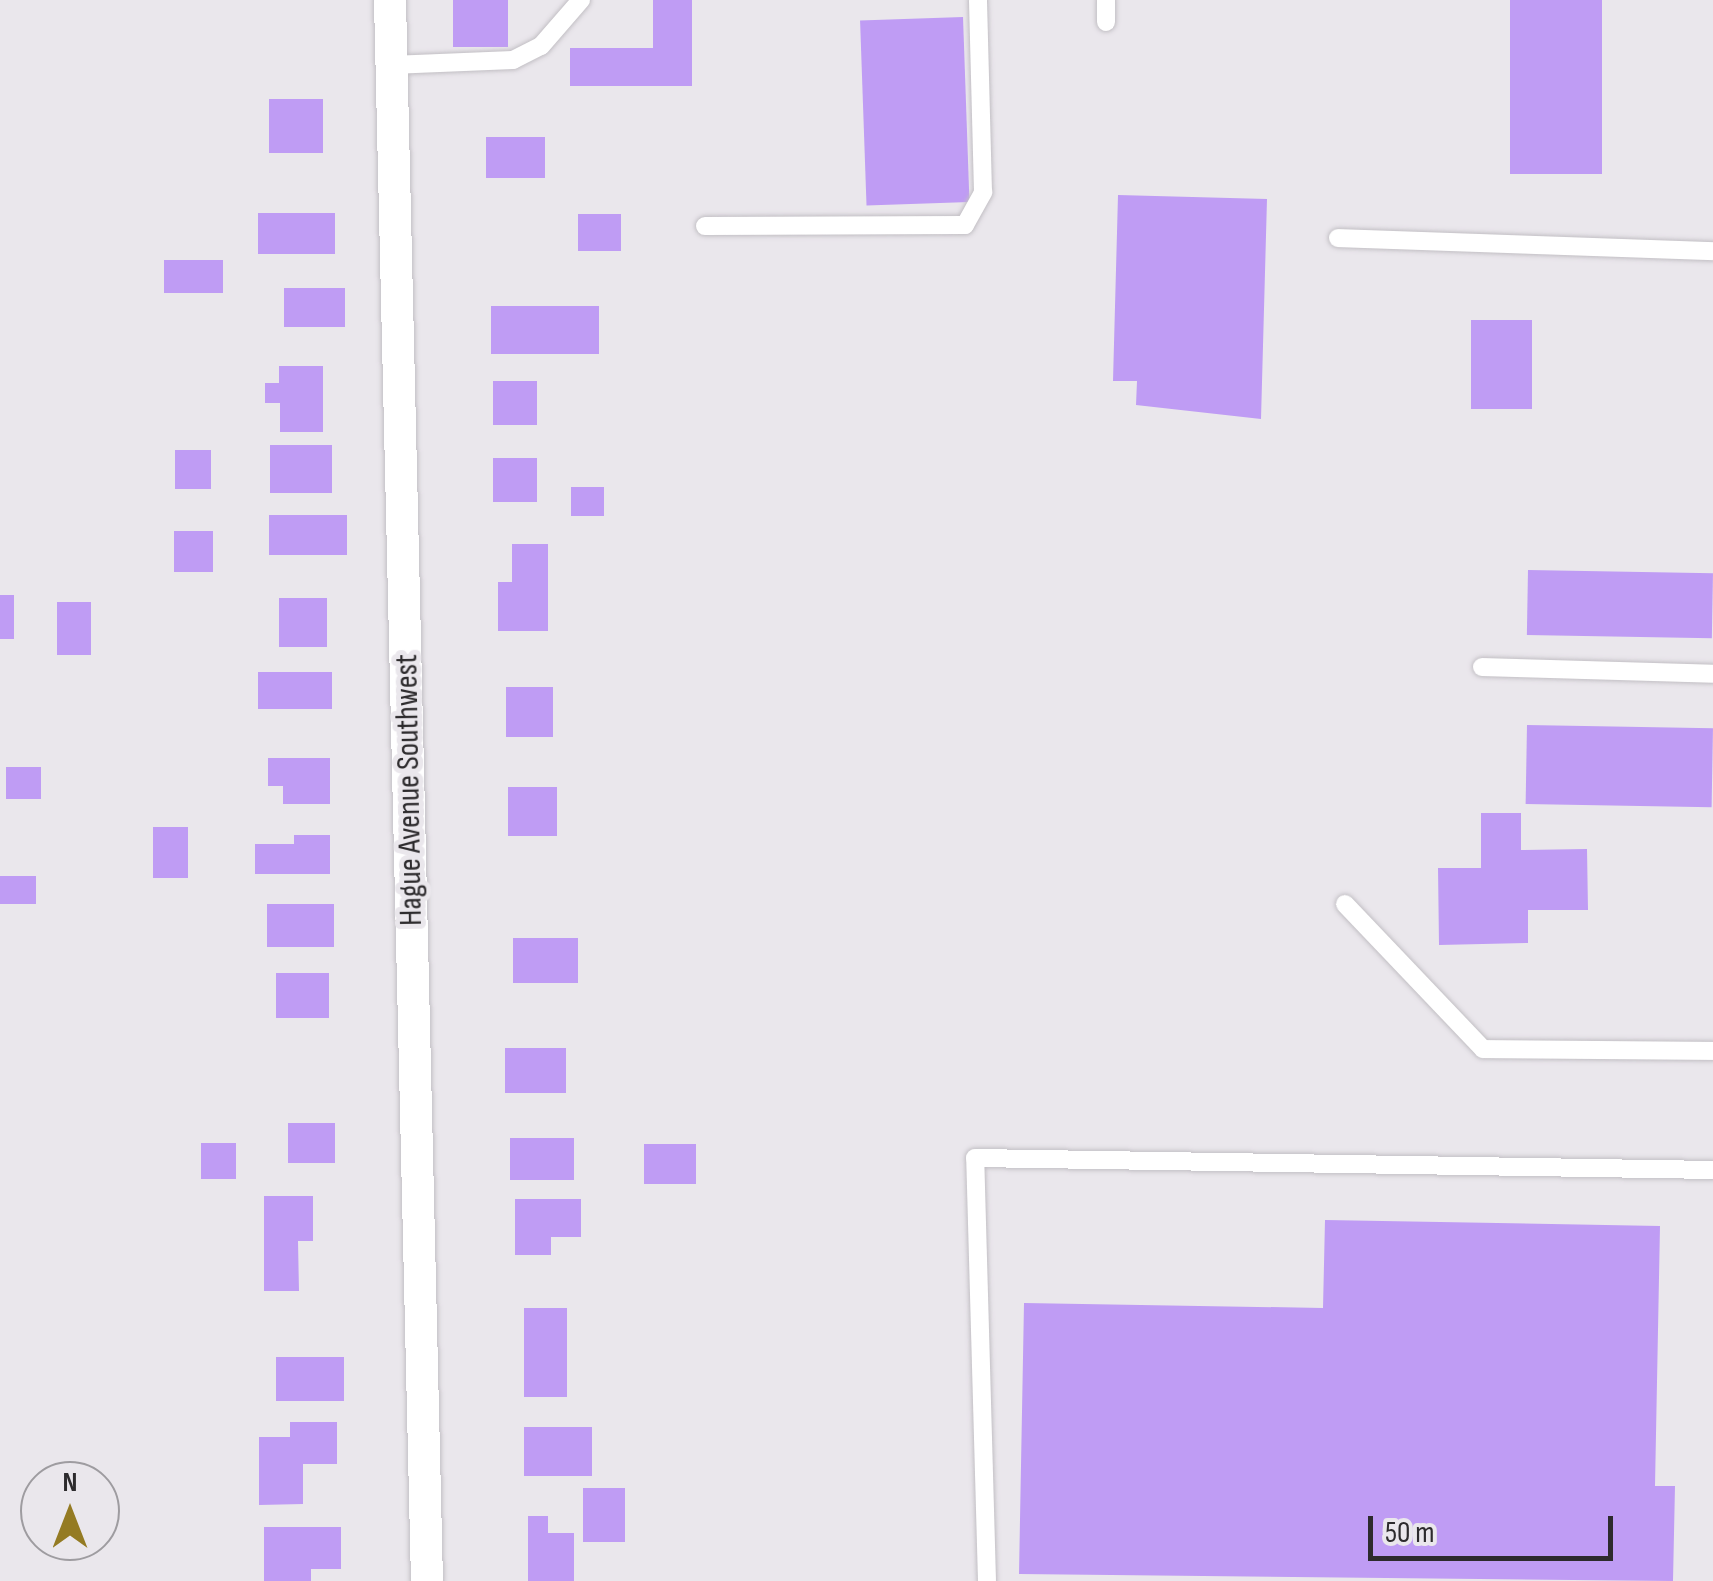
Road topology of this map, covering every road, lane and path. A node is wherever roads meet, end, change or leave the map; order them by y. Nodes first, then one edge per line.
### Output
1 (390, 0) edge
2 (581, 0) edge
3 (978, 0) edge
4 (1106, 0) edge
5 (1106, 22) dead end
6 (392, 65) junction
7 (706, 226) dead end
8 (1338, 238) dead end
9 (1713, 251) edge
10 (1482, 668) dead end
11 (1713, 674) edge
12 (1345, 904) dead end
13 (1713, 1051) edge
14 (1713, 1170) edge
15 (427, 1581) edge
16 (986, 1581) edge

1 - 6 street, Hague Avenue Southwest
2 - 6 lane
3 - 7 lane
4 - 5 lane
6 - 15 street, Hague Avenue Southwest
8 - 9 lane
10 - 11 lane
12 - 13 lane
14 - 16 lane

